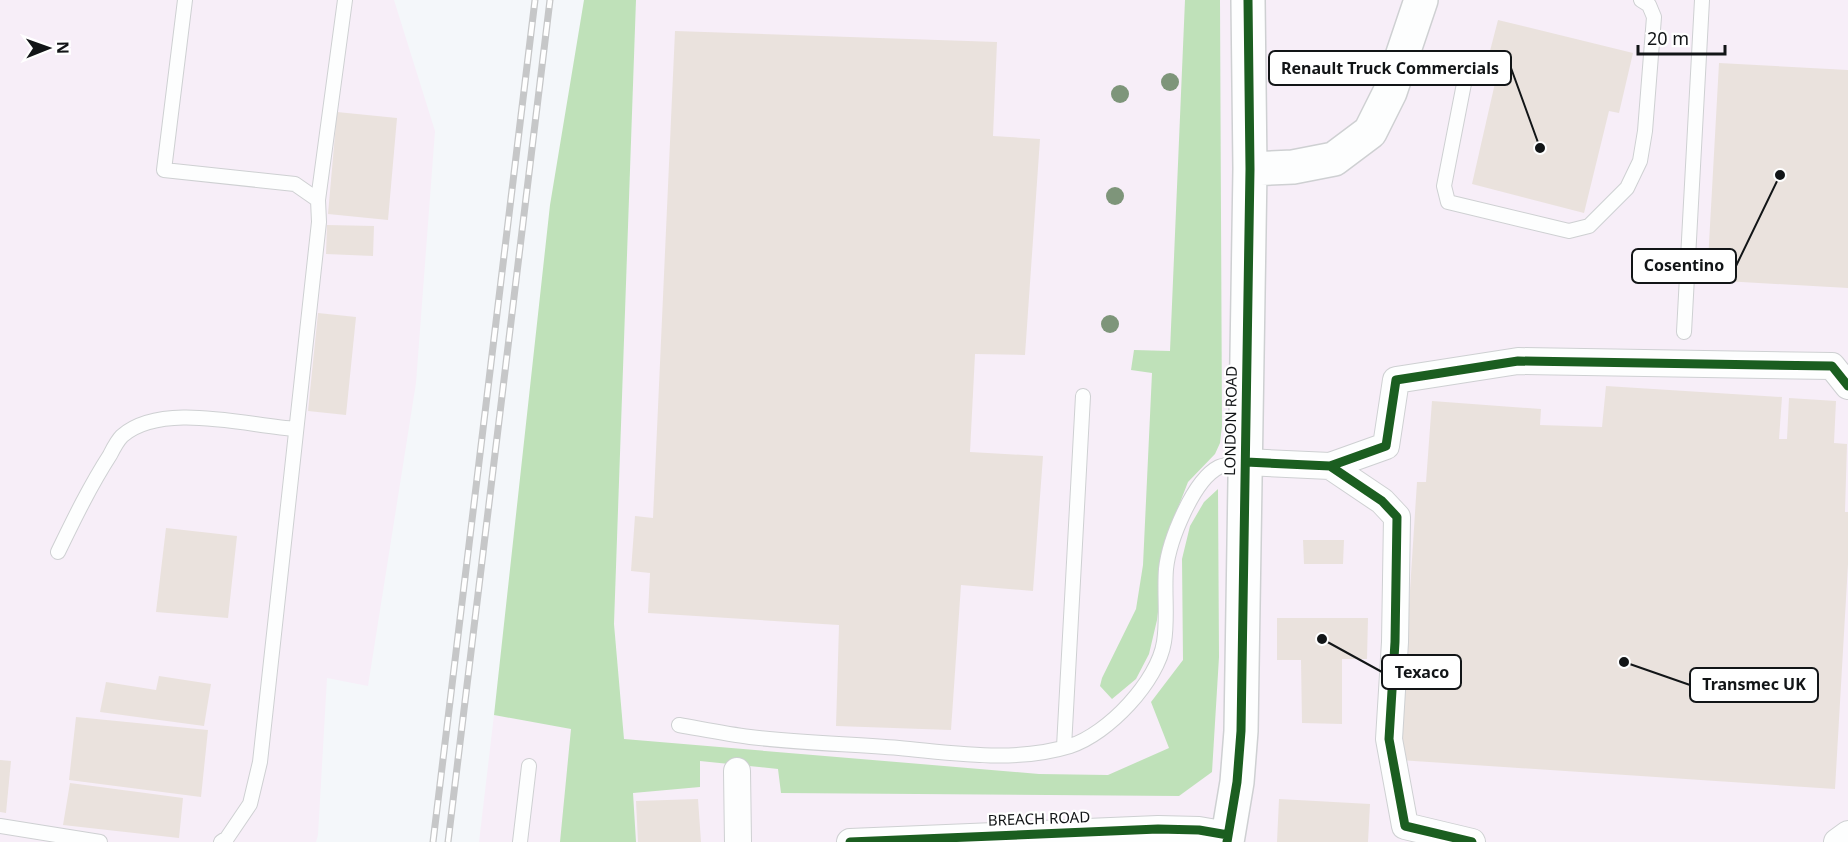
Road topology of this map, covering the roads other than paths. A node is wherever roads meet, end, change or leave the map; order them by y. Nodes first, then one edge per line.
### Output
1 (185, 0) edge
2 (345, 0) edge
3 (1248, 0) edge
4 (1421, 0) edge
5 (1641, 0) edge
6 (1702, 0) edge
7 (1469, 58) dead end
8 (1250, 169) junction
9 (318, 200) junction
10 (1684, 332) dead end
11 (1848, 386) edge
12 (1083, 396) dead end
13 (297, 429) junction
14 (1246, 462) junction
15 (1330, 466) junction
16 (58, 552) dead end
17 (678, 725) dead end
18 (1064, 747) junction
19 (529, 766) dead end
20 (737, 771) dead end
21 (0, 826) edge
22 (1848, 834) edge
23 (1227, 838) edge
24 (100, 842) edge
25 (221, 842) edge
26 (520, 842) edge
27 (738, 842) edge
28 (850, 842) edge
29 (1472, 842) edge
30 (1837, 842) edge

1 - 9 lane
2 - 9 lane
3 - 8 street, LONDON ROAD
4 - 8 street
5 - 7 lane
6 - 10 lane
8 - 14 street, LONDON ROAD
9 - 13 lane
11 - 15 street
12 - 18 lane
13 - 16 lane
13 - 25 lane
14 - 15 street
14 - 18 lane
14 - 23 street, LONDON ROAD
15 - 29 street
17 - 18 lane
19 - 26 lane
20 - 27 street
21 - 24 lane
22 - 30 street
23 - 28 street, BREACH ROAD

